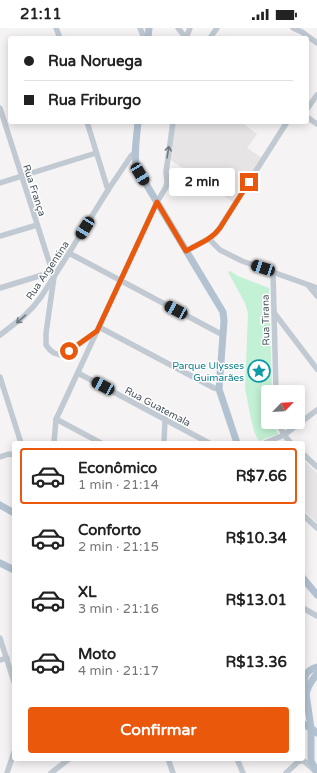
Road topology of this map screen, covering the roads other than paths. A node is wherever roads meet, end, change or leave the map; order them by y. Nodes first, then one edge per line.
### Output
1 (178, 28) edge
2 (293, 28) edge
3 (184, 36) edge
4 (307, 36) edge
5 (317, 95) edge
6 (309, 106) edge
7 (0, 108) edge
8 (87, 124) edge
9 (138, 124) edge
10 (173, 124) edge
11 (285, 124) edge
12 (136, 152) junction
13 (96, 153) junction
14 (136, 161) junction
15 (125, 165) junction
16 (22, 176) junction
17 (105, 179) junction
18 (0, 183) edge
19 (112, 184) junction
20 (108, 190) junction
21 (157, 202) junction
22 (37, 225) junction
23 (0, 236) edge
24 (209, 239) junction
25 (186, 251) junction
26 (69, 254) junction
27 (273, 272) junction
28 (53, 274) junction
29 (120, 281) junction
30 (308, 285) junction
31 (0, 288) edge
32 (317, 288) edge
33 (317, 296) edge
34 (274, 313) junction
35 (98, 329) junction
36 (0, 335) edge
37 (223, 336) junction
38 (317, 369) edge
39 (78, 373) junction
40 (0, 377) edge
41 (276, 385) edge
42 (219, 389) junction
43 (3, 397) edge
44 (317, 410) edge
45 (165, 419) junction
46 (56, 420) junction
47 (281, 429) edge
48 (284, 435) junction
49 (20, 441) edge
50 (54, 441) edge
51 (97, 441) edge
52 (164, 441) edge
53 (205, 441) edge
54 (236, 441) edge
55 (270, 441) edge
56 (289, 441) edge
57 (12, 454) edge
58 (305, 456) edge
59 (0, 457) edge
60 (317, 467) edge
61 (0, 505) edge
62 (12, 512) edge
63 (305, 517) edge
64 (317, 528) edge
65 (0, 563) edge
66 (12, 569) edge
67 (305, 580) edge
68 (317, 595) edge
69 (305, 609) edge
70 (317, 616) edge
71 (0, 638) edge
72 (7, 658) junction
73 (0, 660) edge
74 (317, 667) edge
75 (305, 671) edge
76 (12, 675) edge
77 (316, 677) edge
78 (305, 688) edge
79 (306, 696) junction
80 (305, 725) edge
81 (314, 730) edge
82 (311, 751) junction
83 (305, 756) edge
84 (12, 758) edge
85 (66, 761) edge
86 (169, 761) edge
87 (238, 761) edge
88 (299, 761) edge
89 (304, 761) edge
90 (7, 773) edge
91 (51, 773) edge
92 (173, 773) edge
93 (243, 773) edge
94 (286, 773) edge
95 (317, 773) edge

1 - 3 street
2 - 4 street
5 - 6 street
7 - 16 street, Rua França
8 - 13 street
9 - 12 main road
21 -> 10 street
11 - 24 street
12 - 14 main road
12 - 15 street, Rua Argentina
13 - 16 street
13 - 17 street
14 - 15 street
14 - 21 main road
15 - 19 street, Rua Argentina
16 - 18 street
16 - 22 street, Rua França
17 - 19 street
17 - 20 street
19 - 20 street, Rua Argentina
20 - 26 street, Rua Argentina
21 - 25 main road
21 - 29 street
22 - 23 street
22 - 28 street, Rua França
24 - 25 street
24 - 27 street
25 - 37 main road
26 - 28 street, Rua Argentina
26 - 29 street
27 - 30 street
27 - 34 street, Rua Tirana
28 - 31 street
28 - 35 street
28 -> 36 street, Rua Argentina
29 - 35 street
29 - 37 street
30 - 32 street
30 - 33 street
34 - 38 street
34 - 41 street, Rua Tirana
35 - 39 street
35 - 42 street
37 - 42 main road
39 - 45 street, Rua Guatemala
39 - 46 street
40 - 43 street
42 - 54 main road
43 - 49 street
44 - 48 street
45 - 52 street
45 - 53 street, Rua Guatemala
46 - 50 street
46 - 51 street
47 - 48 street
48 - 55 street
48 - 56 street
57 - 59 street
58 - 60 street
61 - 62 main road
63 - 64 street
65 - 66 main road
67 - 68 main road
69 - 70 street
71 - 72 street
72 - 73 street
72 - 76 street
74 - 75 main road
75 - 77 main road
77 - 79 main road
78 - 79 main road
79 - 81 main road
80 - 81 main road
81 - 82 main road
82 - 83 street
82 - 95 main road
84 - 90 street
85 - 91 street
86 - 92 street
87 - 93 street
88 - 94 street
89 - 95 street

